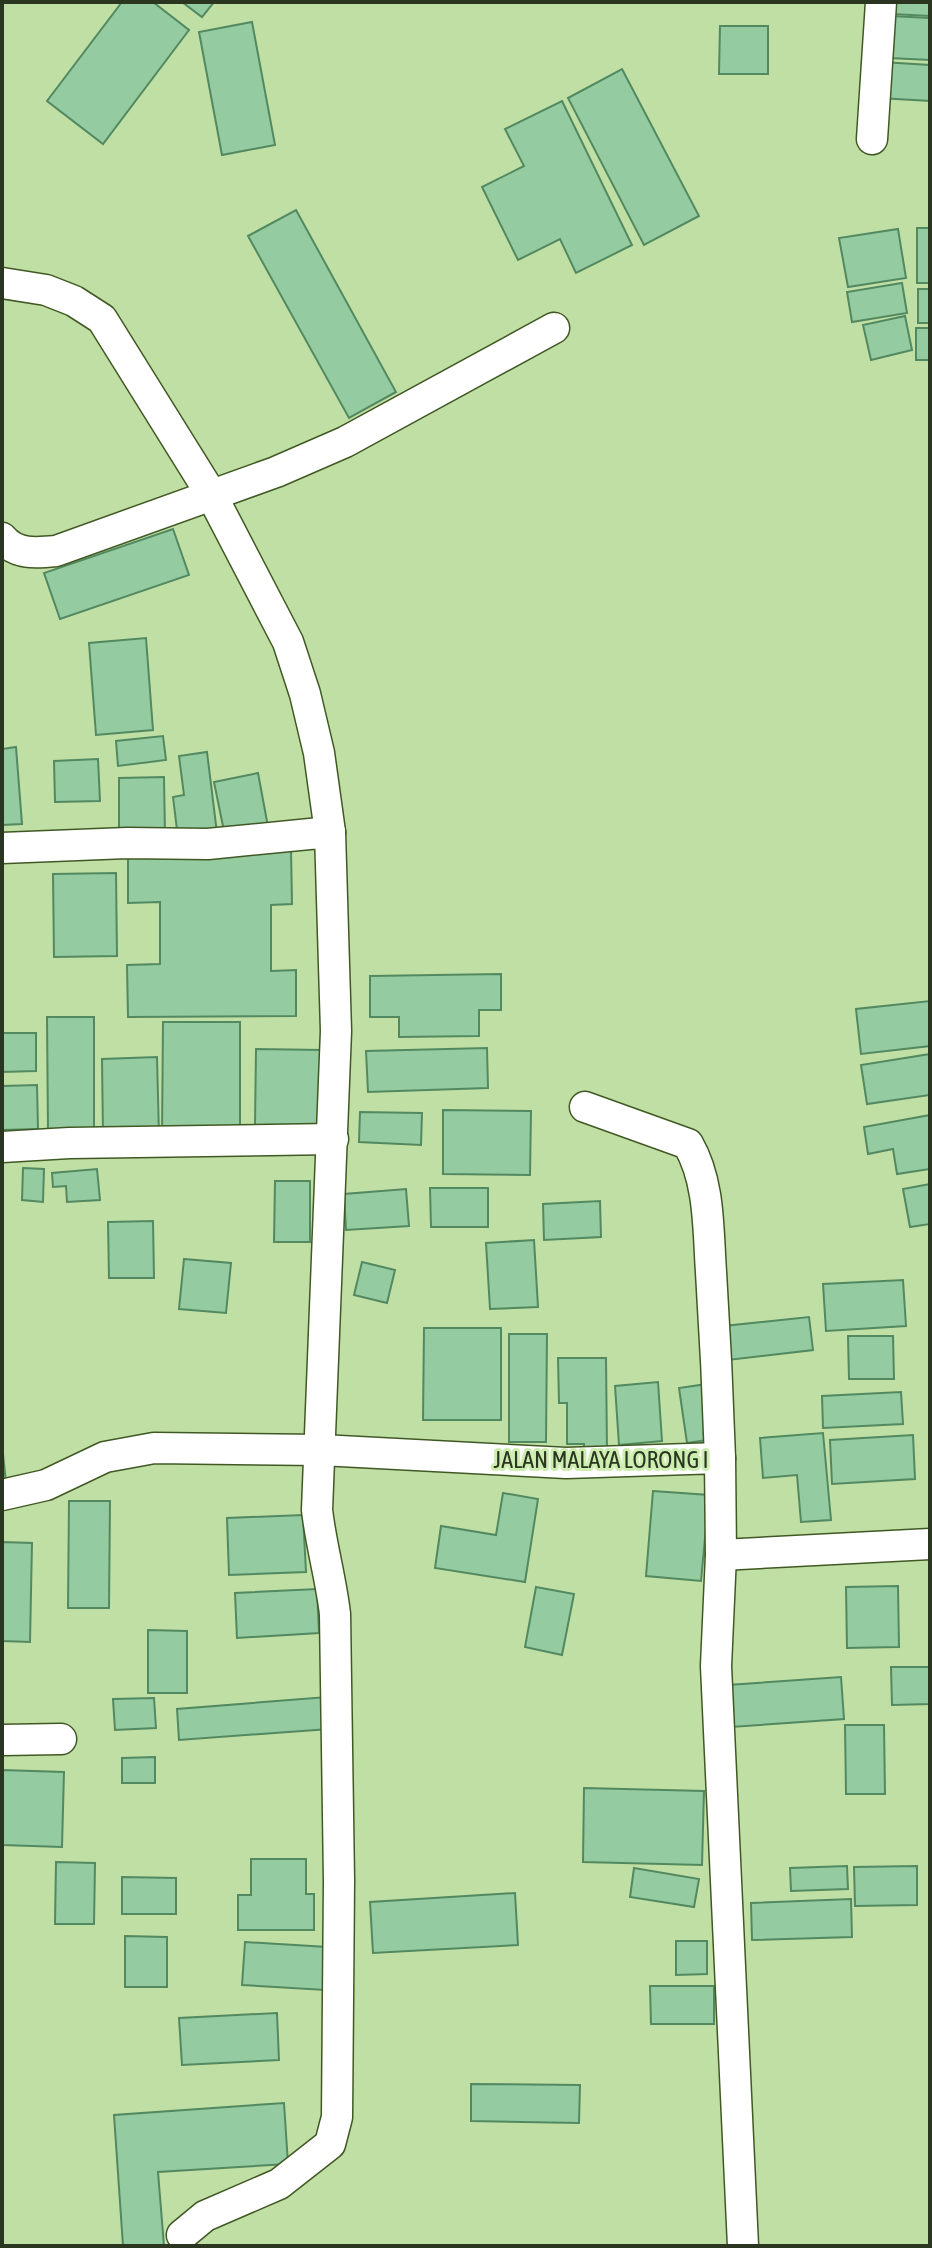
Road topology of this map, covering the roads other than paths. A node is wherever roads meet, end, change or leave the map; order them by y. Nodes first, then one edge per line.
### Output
1 (881, 2) edge
2 (872, 139) dead end
3 (2, 283) edge
4 (554, 328) dead end
5 (211, 494) junction
6 (2, 538) edge
7 (330, 832) junction
8 (2, 848) edge
9 (585, 1107) dead end
10 (333, 1139) junction
11 (2, 1147) edge
12 (321, 1450) junction
13 (720, 1458) junction
14 (2, 1495) edge
15 (930, 1544) edge
16 (721, 1555) junction
17 (61, 1739) dead end
18 (2, 1740) edge
19 (182, 2235) dead end
20 (743, 2246) edge

1 - 2 street
3 - 5 street
4 - 5 street
5 - 6 street
5 - 7 street
7 - 8 street
7 - 10 street
9 - 13 street
10 - 11 street
10 - 12 street
12 - 13 street, JALAN MALAYA LORONG I
12 - 14 street, JALAN MALAYA LORONG I
12 - 19 street
13 - 16 street, JALAN MALAYA LORONG I
15 - 16 street
16 - 20 street, JALAN MALAYA LORONG I
17 - 18 street

